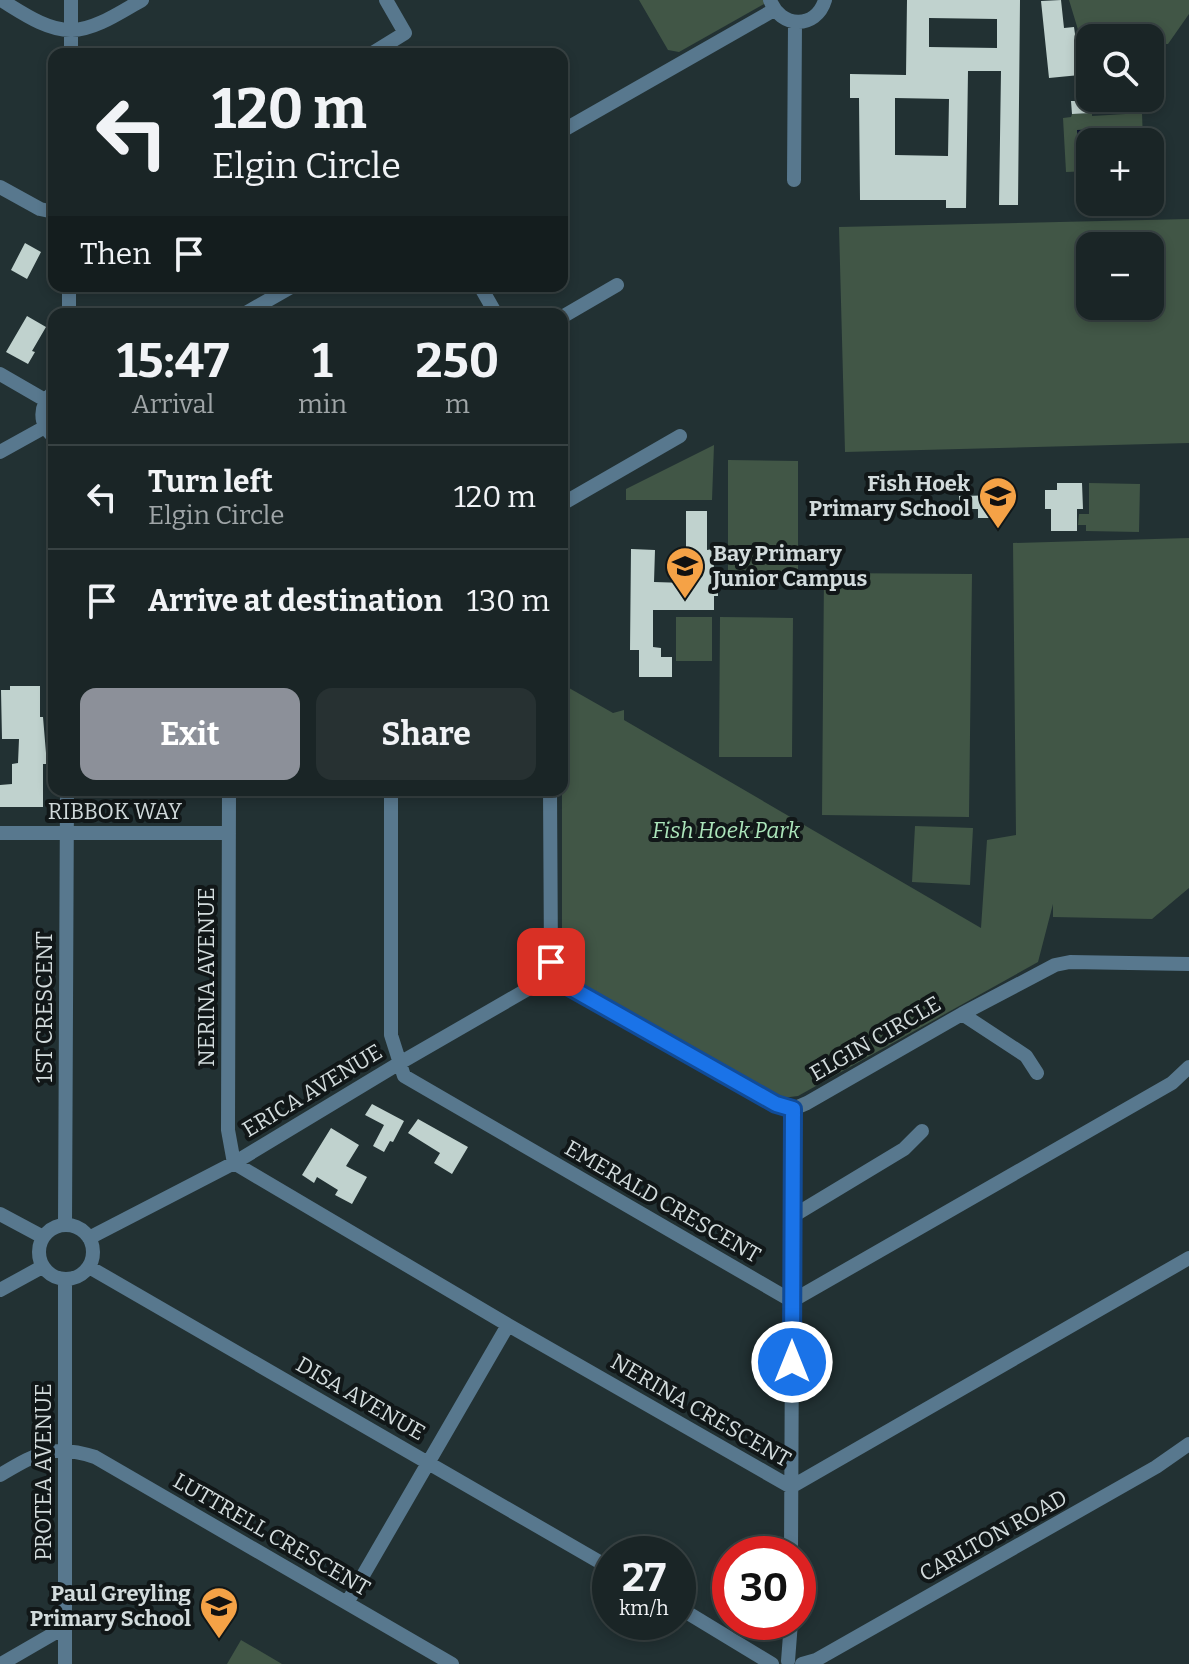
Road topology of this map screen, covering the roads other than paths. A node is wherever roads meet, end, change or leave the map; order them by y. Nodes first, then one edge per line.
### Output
1 (1, 0) edge
2 (71, 0) edge
3 (142, 0) edge
4 (386, 0) edge
5 (825, 0) edge
6 (772, 5) edge
7 (795, 23) junction
8 (71, 30) junction
9 (71, 48) edge
10 (381, 48) edge
11 (568, 127) edge
12 (794, 180) dead end
13 (0, 187) edge
14 (48, 211) edge
15 (617, 285) dead end
16 (282, 292) edge
17 (254, 308) edge
18 (568, 314) edge
19 (0, 374) edge
20 (48, 395) edge
21 (48, 400) edge
22 (48, 429) edge
23 (48, 432) edge
24 (680, 436) dead end
25 (0, 452) edge
26 (568, 501) edge
27 (67, 796) edge
28 (229, 796) edge
29 (391, 796) edge
30 (550, 796) edge
31 (67, 832) junction
32 (0, 833) edge
33 (229, 833) junction
34 (1189, 964) edge
35 (554, 974) junction
36 (962, 1014) junction
37 (398, 1064) junction
38 (1189, 1067) edge
39 (1037, 1073) dead end
40 (793, 1109) junction
41 (922, 1131) dead end
42 (234, 1163) junction
43 (0, 1214) edge
44 (793, 1216) junction
45 (65, 1225) junction
46 (43, 1237) junction
47 (89, 1238) junction
48 (1189, 1258) edge
49 (42, 1267) junction
50 (89, 1267) junction
51 (65, 1280) junction
52 (0, 1290) edge
53 (792, 1301) junction
54 (508, 1325) junction
55 (1189, 1444) edge
56 (66, 1451) junction
57 (430, 1463) junction
58 (0, 1475) edge
59 (791, 1487) junction
60 (791, 1536) edge
61 (592, 1558) edge
62 (347, 1603) junction
63 (696, 1618) edge
64 (65, 1627) junction
65 (791, 1640) edge
66 (770, 1662) edge
67 (798, 1663) edge
68 (1, 1664) edge
69 (65, 1664) edge
70 (452, 1664) edge

1 - 8 street
2 - 8 street
3 - 8 street
4 - 10 street
5 - 7 street
6 - 7 street
6 - 11 street
7 - 12 street
8 - 9 street
13 - 14 street
15 - 18 street
16 - 17 street
19 - 20 street
21 - 22 street
23 - 25 street
24 - 26 street
27 - 31 street, 1ST CRESCENT
28 - 33 street, NERINA AVENUE
29 - 37 street
30 - 35 street
31 - 32 street, RIBBOK WAY
31 - 33 street, RIBBOK WAY
31 - 45 street, 1ST CRESCENT
33 - 42 street, NERINA AVENUE
34 - 36 street, ELGIN CIRCLE
35 - 37 street, ERICA AVENUE
35 - 40 street
36 - 39 street
36 - 40 street, ELGIN CIRCLE
37 - 42 street, ERICA AVENUE
37 - 53 street, EMERALD CRESCENT
38 - 53 street
40 - 44 street
41 - 44 street
42 - 47 street, ERICA AVENUE
42 - 54 street, NERINA CRESCENT
43 - 46 street
44 - 53 street
45 - 46 street
45 - 47 street
46 - 49 street
47 - 50 street
48 - 59 street, NERINA CRESCENT
49 - 51 street
49 - 52 street
50 - 51 street
50 - 57 street, DISA AVENUE
51 - 56 street, PROTEA AVENUE
53 - 59 street
54 - 57 street
54 - 59 street, NERINA CRESCENT
55 - 67 street, CARLTON ROAD
56 - 58 street
56 - 62 street, LUTTRELL CRESCENT
56 - 64 street, PROTEA AVENUE
57 - 61 street, DISA AVENUE
57 - 62 street
59 - 60 street
62 - 70 street, LUTTRELL CRESCENT
63 - 66 street
64 - 68 street
64 - 69 street, PROTEA AVENUE
65 - 67 street
66 - 67 street

